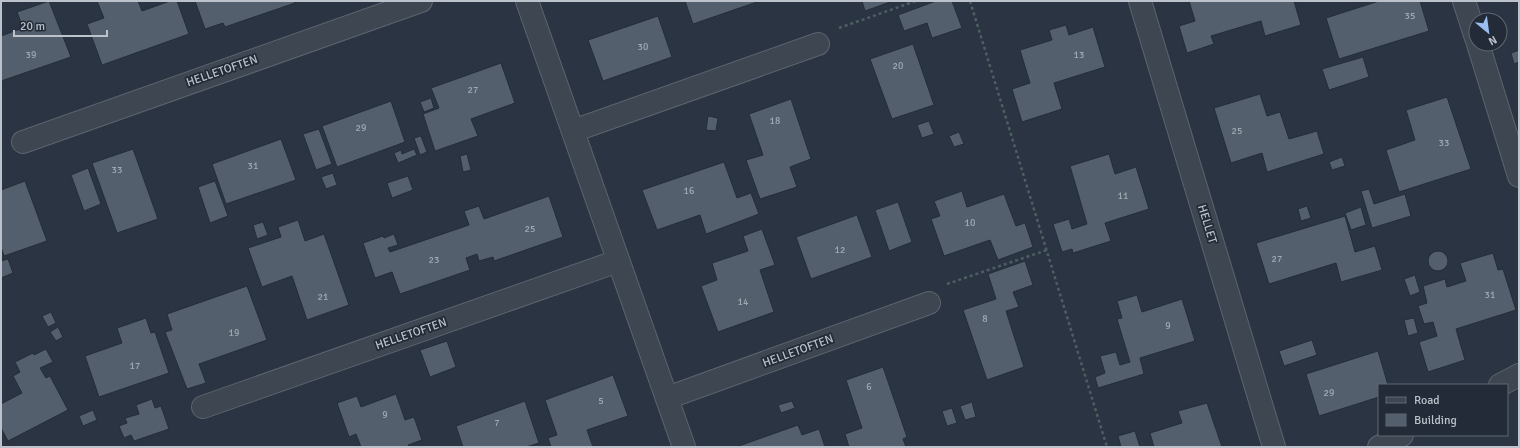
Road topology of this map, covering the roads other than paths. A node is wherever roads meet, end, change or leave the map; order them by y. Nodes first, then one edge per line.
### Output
1 (421, 1) edge
2 (527, 1) edge
3 (1140, 1) edge
4 (1464, 1) edge
5 (1468, 13) edge
6 (818, 44) road end
7 (1480, 52) edge
8 (573, 131) junction
9 (23, 142) dead end
10 (1519, 176) edge
11 (618, 261) junction
12 (929, 303) road end
13 (1519, 375) edge
14 (1502, 384) edge
15 (667, 398) junction
16 (203, 407) dead end
17 (1400, 436) edge
18 (684, 447) edge
19 (1274, 447) edge
20 (1379, 447) edge

1 - 9 street, HELLETOFTEN
2 - 8 street
3 - 19 street, HELLET
4 - 5 street
6 - 8 street
7 - 10 street
8 - 11 street
11 - 15 street
11 - 16 street, HELLETOFTEN
12 - 15 street, HELLETOFTEN
13 - 14 street
15 - 18 street
17 - 20 street

